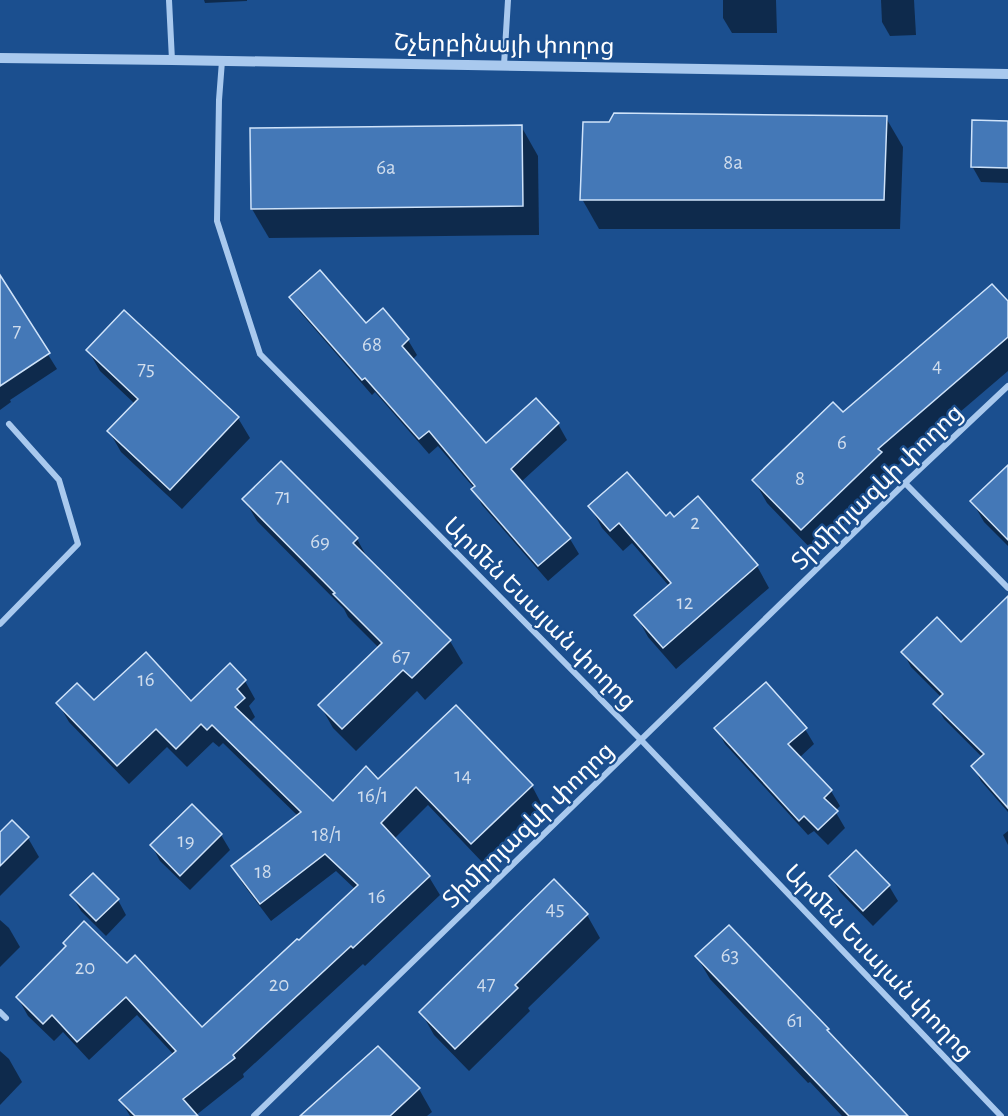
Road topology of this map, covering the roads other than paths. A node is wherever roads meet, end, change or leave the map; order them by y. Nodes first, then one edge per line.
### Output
1 (169, 0) edge
2 (508, 0) edge
3 (0, 58) edge
4 (172, 60) junction
5 (222, 61) junction
6 (504, 65) junction
7 (1008, 74) edge
8 (1008, 386) edge
9 (9, 424) dead end
10 (905, 483) junction
11 (1008, 588) edge
12 (0, 624) edge
13 (641, 740) junction
14 (0, 1012) edge
15 (6, 1018) dead end
16 (255, 1116) edge
17 (1001, 1116) edge

1 - 4 street
2 - 6 street
3 - 4 street, Շչերբինայի փողոց
4 - 5 street, Շչերբինայի փողոց
5 - 6 street, Շչերբինայի փողոց
5 - 13 street, Արմեն Եսայան փողոց
6 - 7 street, Շչերբինայի փողոց
8 - 10 street, Տիմիրյազևի փողոց
9 - 12 street
10 - 11 street
10 - 13 street, Տիմիրյազևի փողոց
13 - 16 street, Տիմիրյազևի փողոց
13 - 17 street, Արմեն Եսայան փողոց
14 - 15 street

